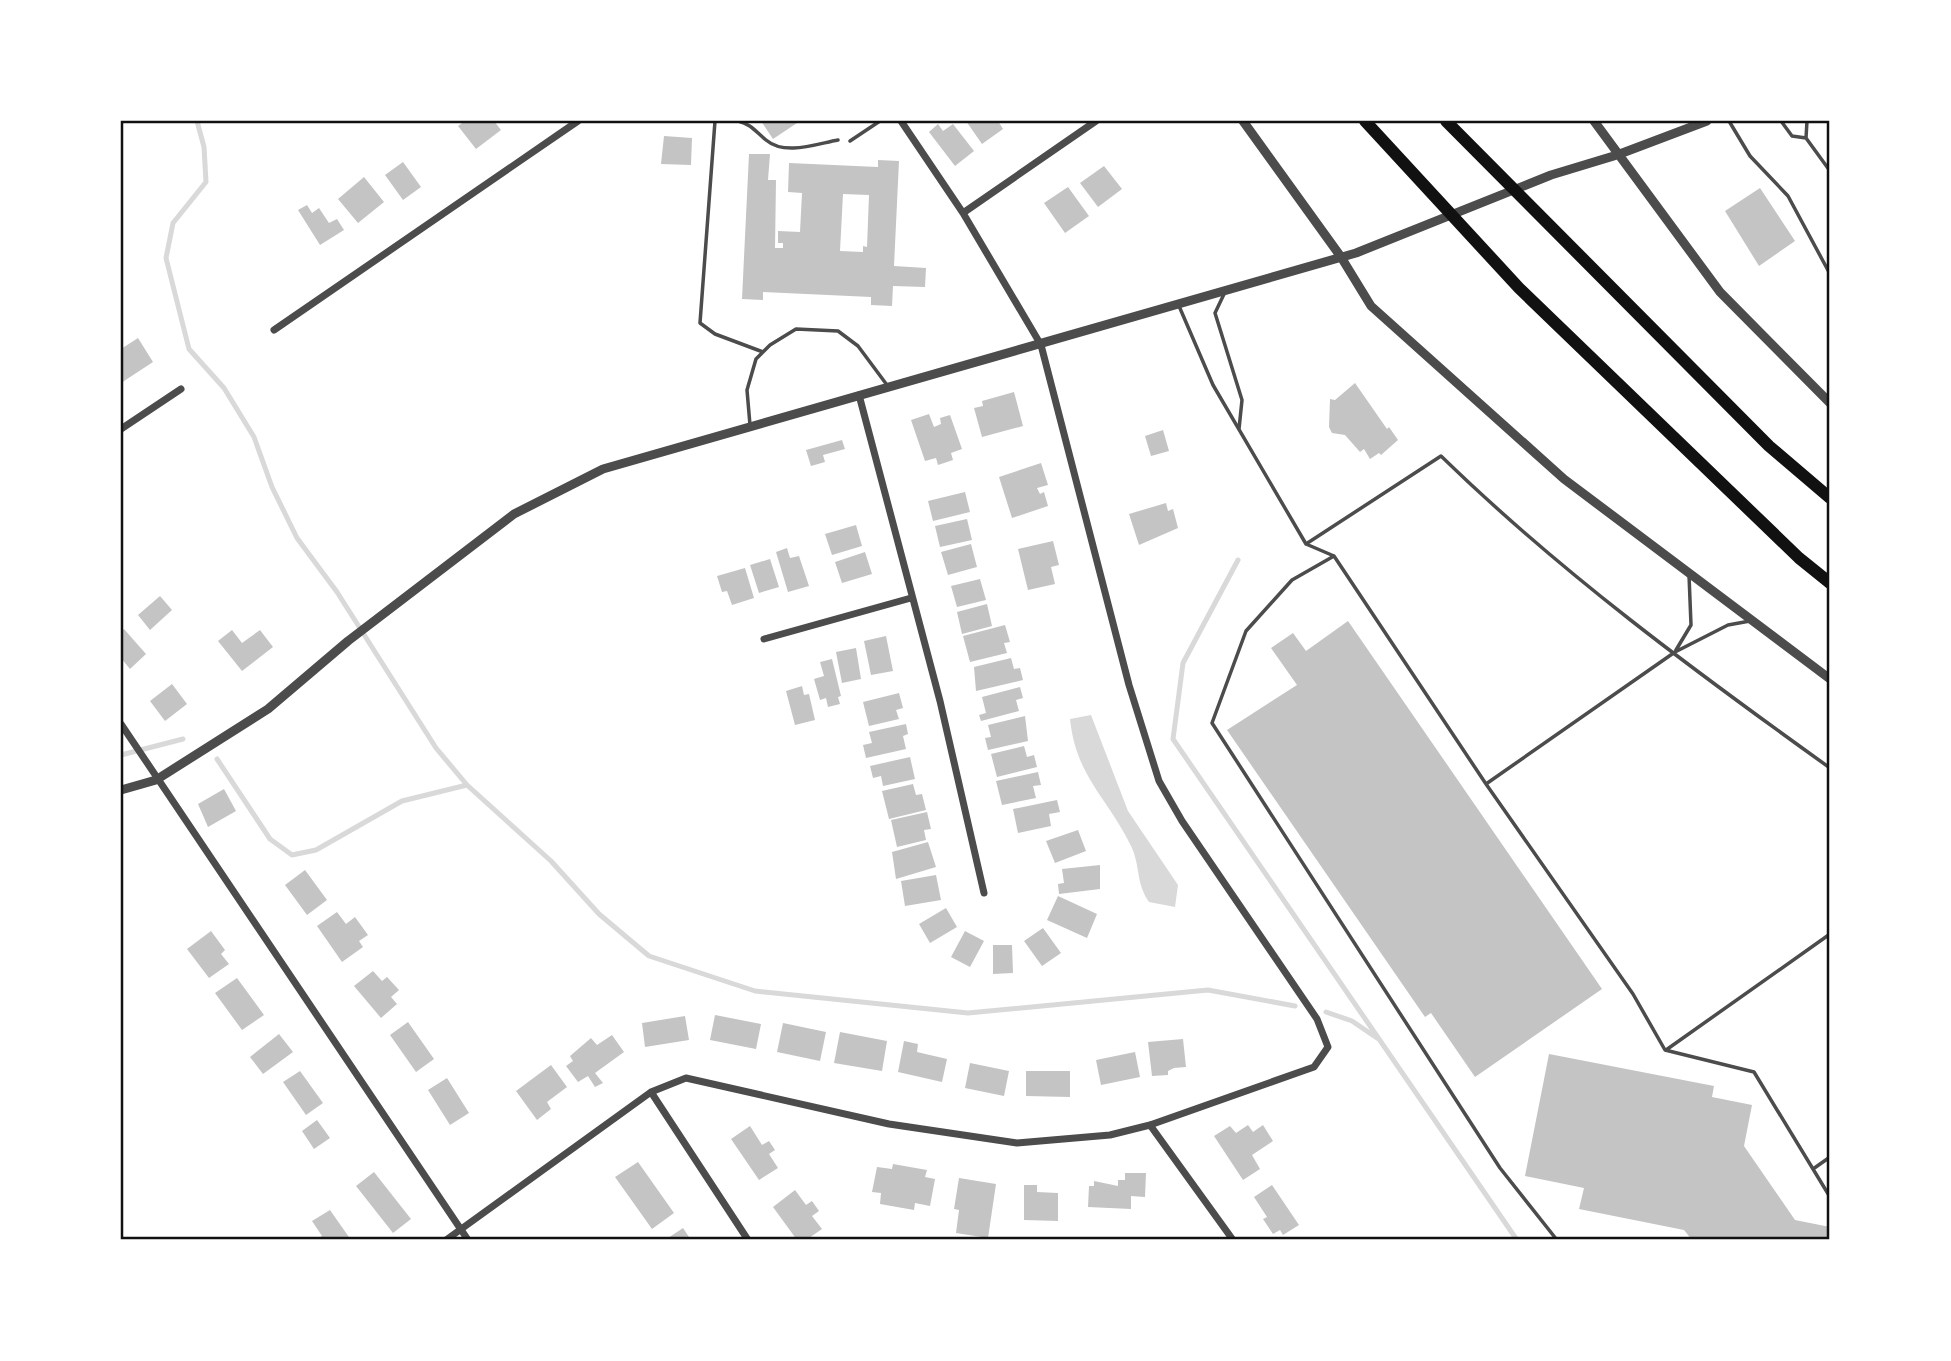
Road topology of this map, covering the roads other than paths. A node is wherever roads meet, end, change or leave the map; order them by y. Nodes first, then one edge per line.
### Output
1 (578, 121) edge
2 (715, 121) edge
3 (738, 121) edge
4 (880, 121) edge
5 (901, 121) edge
6 (1096, 121) edge
7 (1243, 121) edge
8 (1365, 121) edge
9 (1446, 121) edge
10 (1594, 121) edge
11 (1707, 121) edge
12 (1729, 121) edge
13 (1781, 121) edge
14 (1807, 121) edge
15 (1806, 138) junction
16 (838, 140) dead end
17 (850, 141) dead end
18 (1617, 155) junction
19 (1830, 171) edge
20 (963, 213) junction
21 (1340, 257) junction
22 (1830, 274) edge
23 (1225, 290) junction
24 (1178, 304) junction
25 (274, 330) dead end
26 (1041, 345) junction
27 (763, 352) junction
28 (889, 387) junction
29 (181, 389) dead end
30 (859, 395) junction
31 (1830, 403) edge
32 (750, 425) junction
33 (121, 429) edge
34 (1239, 429) junction
35 (1830, 498) edge
36 (1306, 544) junction
37 (1334, 556) junction
38 (1689, 573) junction
39 (1830, 583) edge
40 (911, 598) junction
41 (1752, 621) junction
42 (764, 639) dead end
43 (1675, 652) junction
44 (1830, 679) edge
45 (121, 724) edge
46 (1830, 768) edge
47 (156, 779) junction
48 (1486, 784) junction
49 (121, 790) edge
50 (984, 893) dead end
51 (1830, 934) edge
52 (1665, 1051) junction
53 (651, 1092) junction
54 (1150, 1125) junction
55 (1830, 1157) edge
56 (1813, 1169) junction
57 (1830, 1197) edge
58 (460, 1229) junction
59 (446, 1240) edge
60 (468, 1240) edge
61 (748, 1240) edge
62 (1233, 1240) edge
63 (1557, 1240) edge

1 - 25 street
2 - 27 lane
3 - 16 lane
4 - 17 lane
5 - 20 street
6 - 20 street
7 - 21 street
8 - 39 highway
9 - 35 highway
10 - 18 street
11 - 18 street
12 - 22 lane
13 - 15 lane
14 - 15 lane
15 - 19 lane
18 - 21 street
18 - 31 street
20 - 26 street
21 - 23 street
21 - 38 street
23 - 24 street
23 - 34 lane
24 - 26 street
24 - 34 lane
26 - 28 street
26 - 54 street
27 - 28 lane
27 - 32 lane
28 - 30 street
29 - 33 street
30 - 32 street
30 - 40 street
32 - 47 street
34 - 36 lane
36 - 37 lane
36 - 43 lane
37 - 48 lane
37 - 63 lane
38 - 41 street
38 - 43 lane
40 - 42 street
40 - 50 street
41 - 43 lane
41 - 44 street
43 - 46 lane
43 - 48 lane
45 - 47 street
47 - 49 street
47 - 58 street
48 - 52 lane
51 - 52 lane
52 - 56 lane
53 - 54 street
53 - 58 street
53 - 61 street
54 - 62 street
55 - 56 lane
56 - 57 lane
58 - 59 street
58 - 60 street

